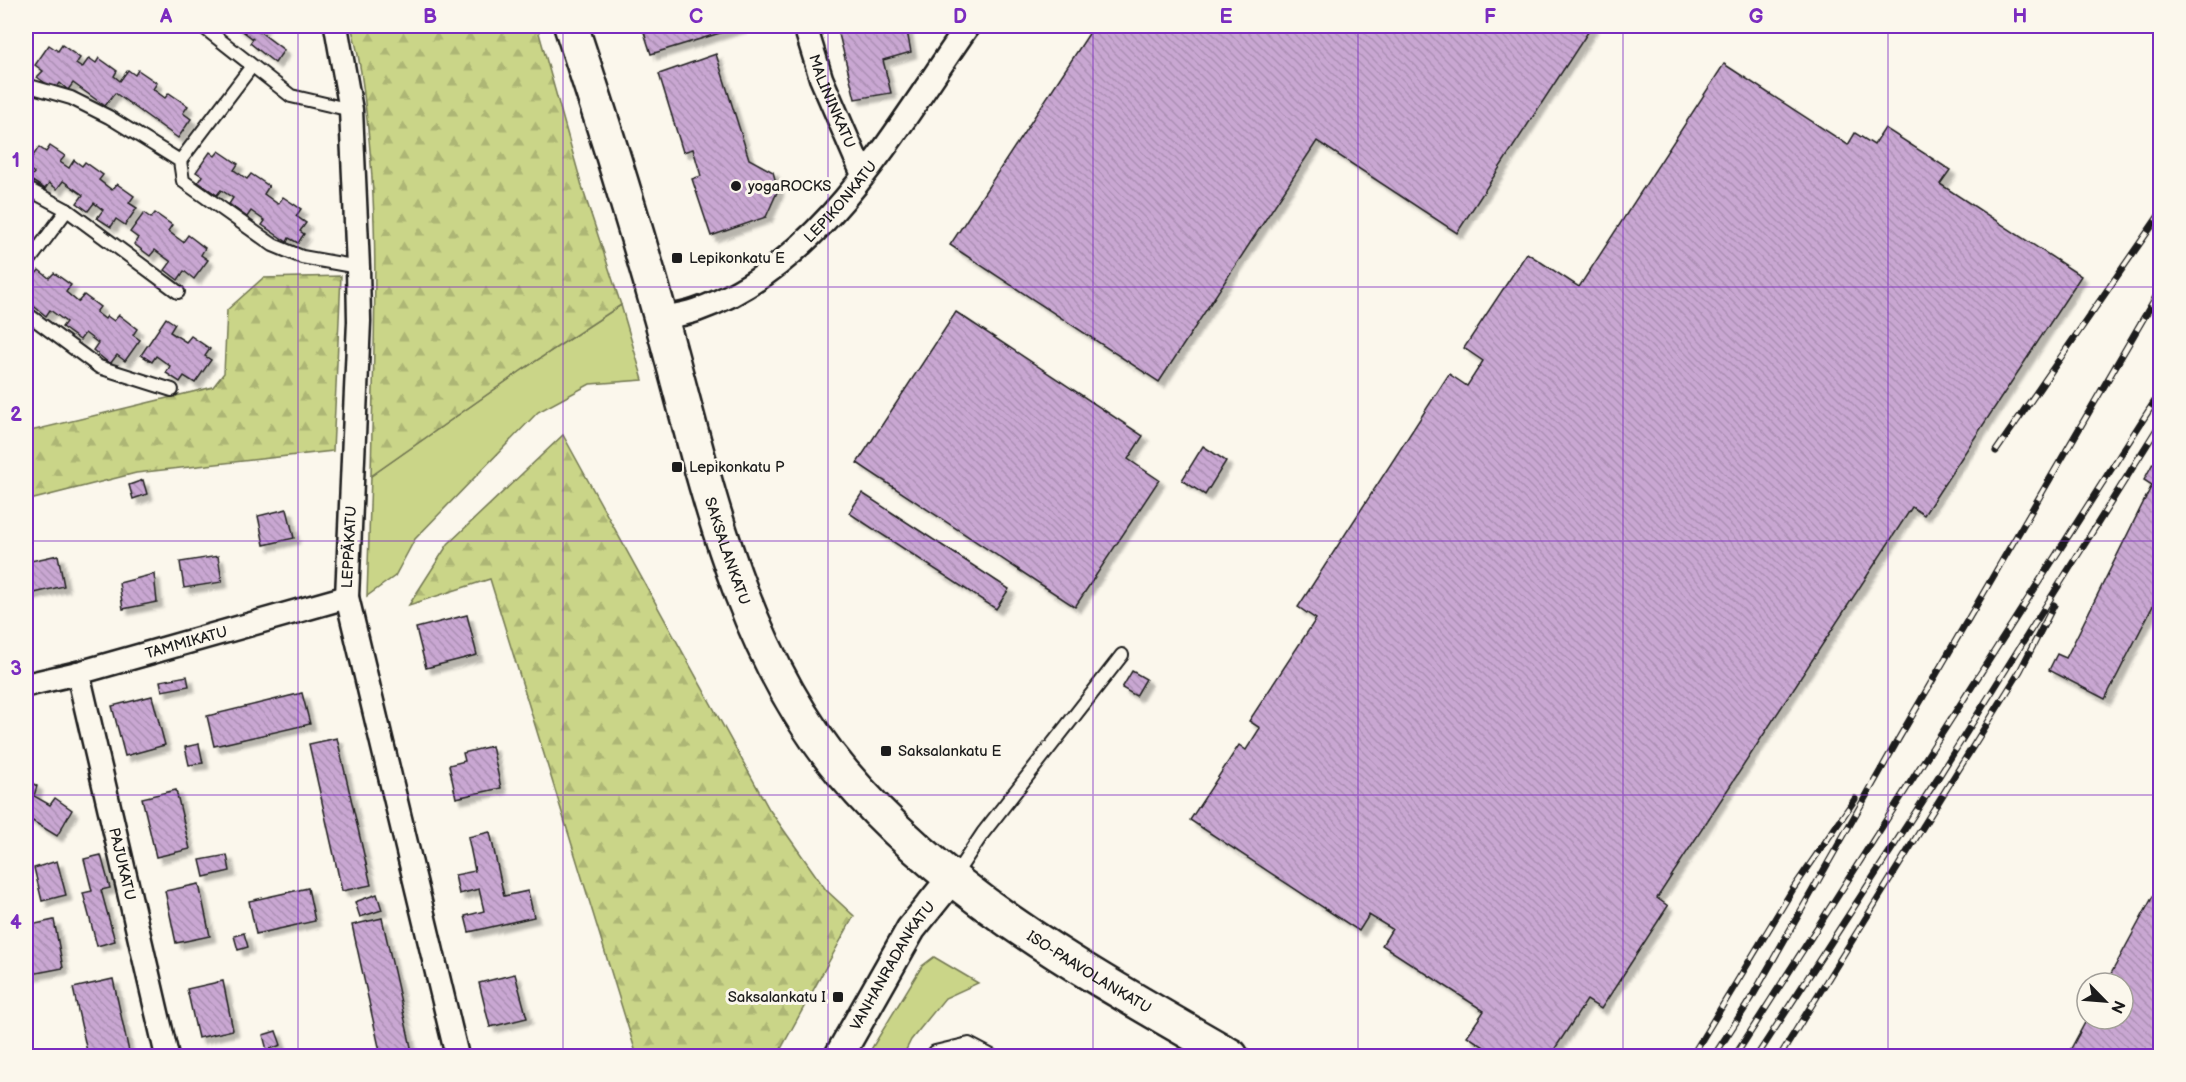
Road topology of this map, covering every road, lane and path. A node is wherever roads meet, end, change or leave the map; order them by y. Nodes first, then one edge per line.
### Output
1 (202, 26) edge
2 (336, 26) edge
3 (571, 26) edge
4 (805, 26) edge
5 (968, 26) edge
6 (252, 66) junction
7 (26, 85) edge
8 (351, 110) junction
9 (180, 161) junction
10 (863, 175) junction
11 (26, 188) edge
12 (67, 210) junction
13 (26, 265) edge
14 (358, 267) junction
15 (178, 292) dead end
16 (26, 313) edge
17 (661, 318) junction
18 (172, 390) dead end
19 (347, 597) junction
20 (1122, 655) dead end
21 (78, 673) junction
22 (26, 685) edge
23 (952, 878) junction
24 (167, 1056) edge
25 (457, 1056) edge
26 (839, 1056) edge
27 (932, 1056) edge
28 (992, 1056) edge
29 (1231, 1056) edge

1 - 6 lane
2 - 8 street, LEPPÄKATU
3 - 17 main road, SAKSALANKATU
4 - 10 street, MALININKATU
5 - 10 street, LEPIKONKATU
6 - 8 lane
6 - 9 lane
7 - 9 lane
8 - 14 street, LEPPÄKATU
9 - 14 lane
10 - 17 street, LEPIKONKATU
11 - 12 lane
12 - 13 lane
12 - 15 lane
14 - 19 street, LEPPÄKATU
16 - 18 lane
17 - 23 main road, SAKSALANKATU
19 - 21 street, TAMMIKATU
19 - 25 street, LEPPÄKATU
20 - 23 lane
21 - 22 street, TAMMIKATU
21 - 24 street, PAJUKATU
23 - 26 street, VANHANRADANKATU
23 - 29 main road, ISO-PAAVOLANKATU
27 - 28 lane

